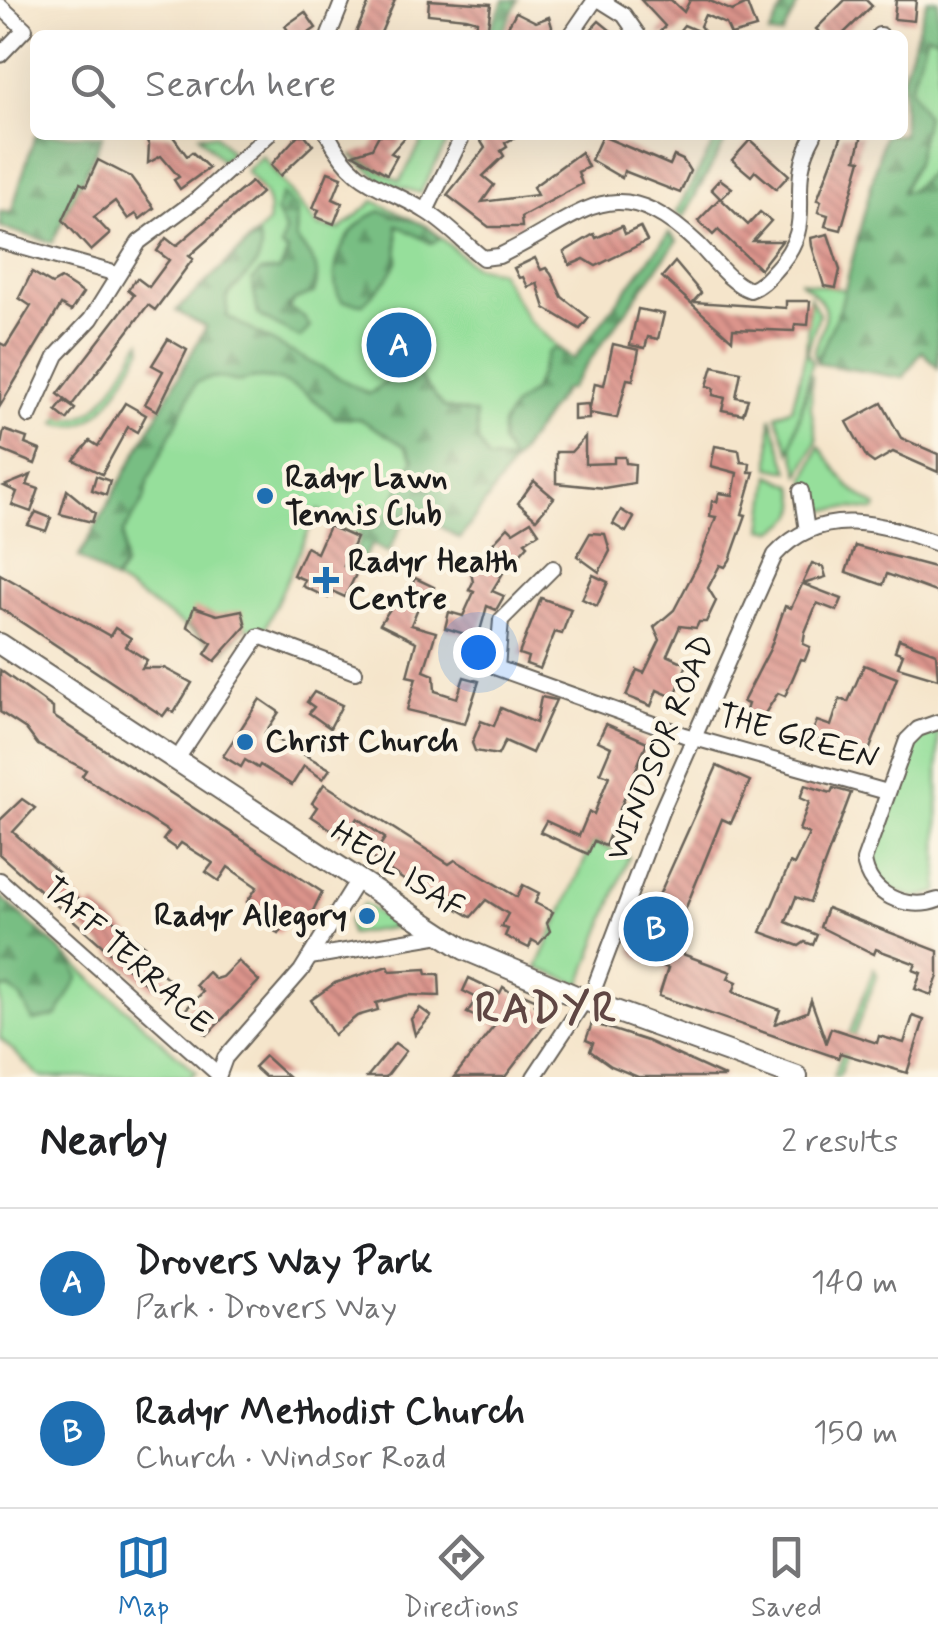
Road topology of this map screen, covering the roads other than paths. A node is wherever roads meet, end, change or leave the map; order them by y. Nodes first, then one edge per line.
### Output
1 (343, 0) edge
2 (598, 0) edge
3 (0, 6) edge
4 (331, 30) edge
5 (575, 30) edge
6 (634, 30) edge
7 (0, 55) edge
8 (262, 140) edge
9 (331, 140) edge
10 (461, 140) edge
11 (812, 140) edge
12 (426, 211) junction
13 (0, 241) edge
14 (117, 274) junction
15 (29, 416) dead end
16 (801, 490) dead end
17 (807, 530) junction
18 (938, 544) edge
19 (553, 568) dead end
20 (0, 644) edge
21 (355, 672) dead end
22 (938, 722) edge
23 (693, 738) junction
24 (175, 762) junction
25 (887, 792) junction
26 (0, 880) edge
27 (357, 881) junction
28 (938, 900) edge
29 (440, 936) junction
30 (310, 957) junction
31 (587, 1001) junction
32 (218, 1075) edge
33 (534, 1077) edge
34 (797, 1077) edge

1 - 4 street
2 - 5 street
2 - 6 street
3 - 7 street
8 - 14 street
9 - 12 street
10 - 12 street
11 - 12 street
13 - 14 street
14 - 15 street
16 - 17 street
17 - 18 street
17 - 23 street, WINDSOR ROAD
19 - 23 street, THE GREEN
20 - 24 main road, HEOL ISAF
21 - 24 street
22 - 25 street, THE GREEN
23 - 25 street, THE GREEN
23 - 31 street, WINDSOR ROAD
24 - 27 main road, HEOL ISAF
25 - 28 street, THE GREEN
26 - 32 street, TAFF TERRACE
27 - 29 main road, HEOL ISAF
27 - 30 street
29 - 30 street
29 - 31 main road, HEOL ISAF
30 - 32 street
31 - 33 street, WINDSOR ROAD
31 - 34 main road, HEOL ISAF

